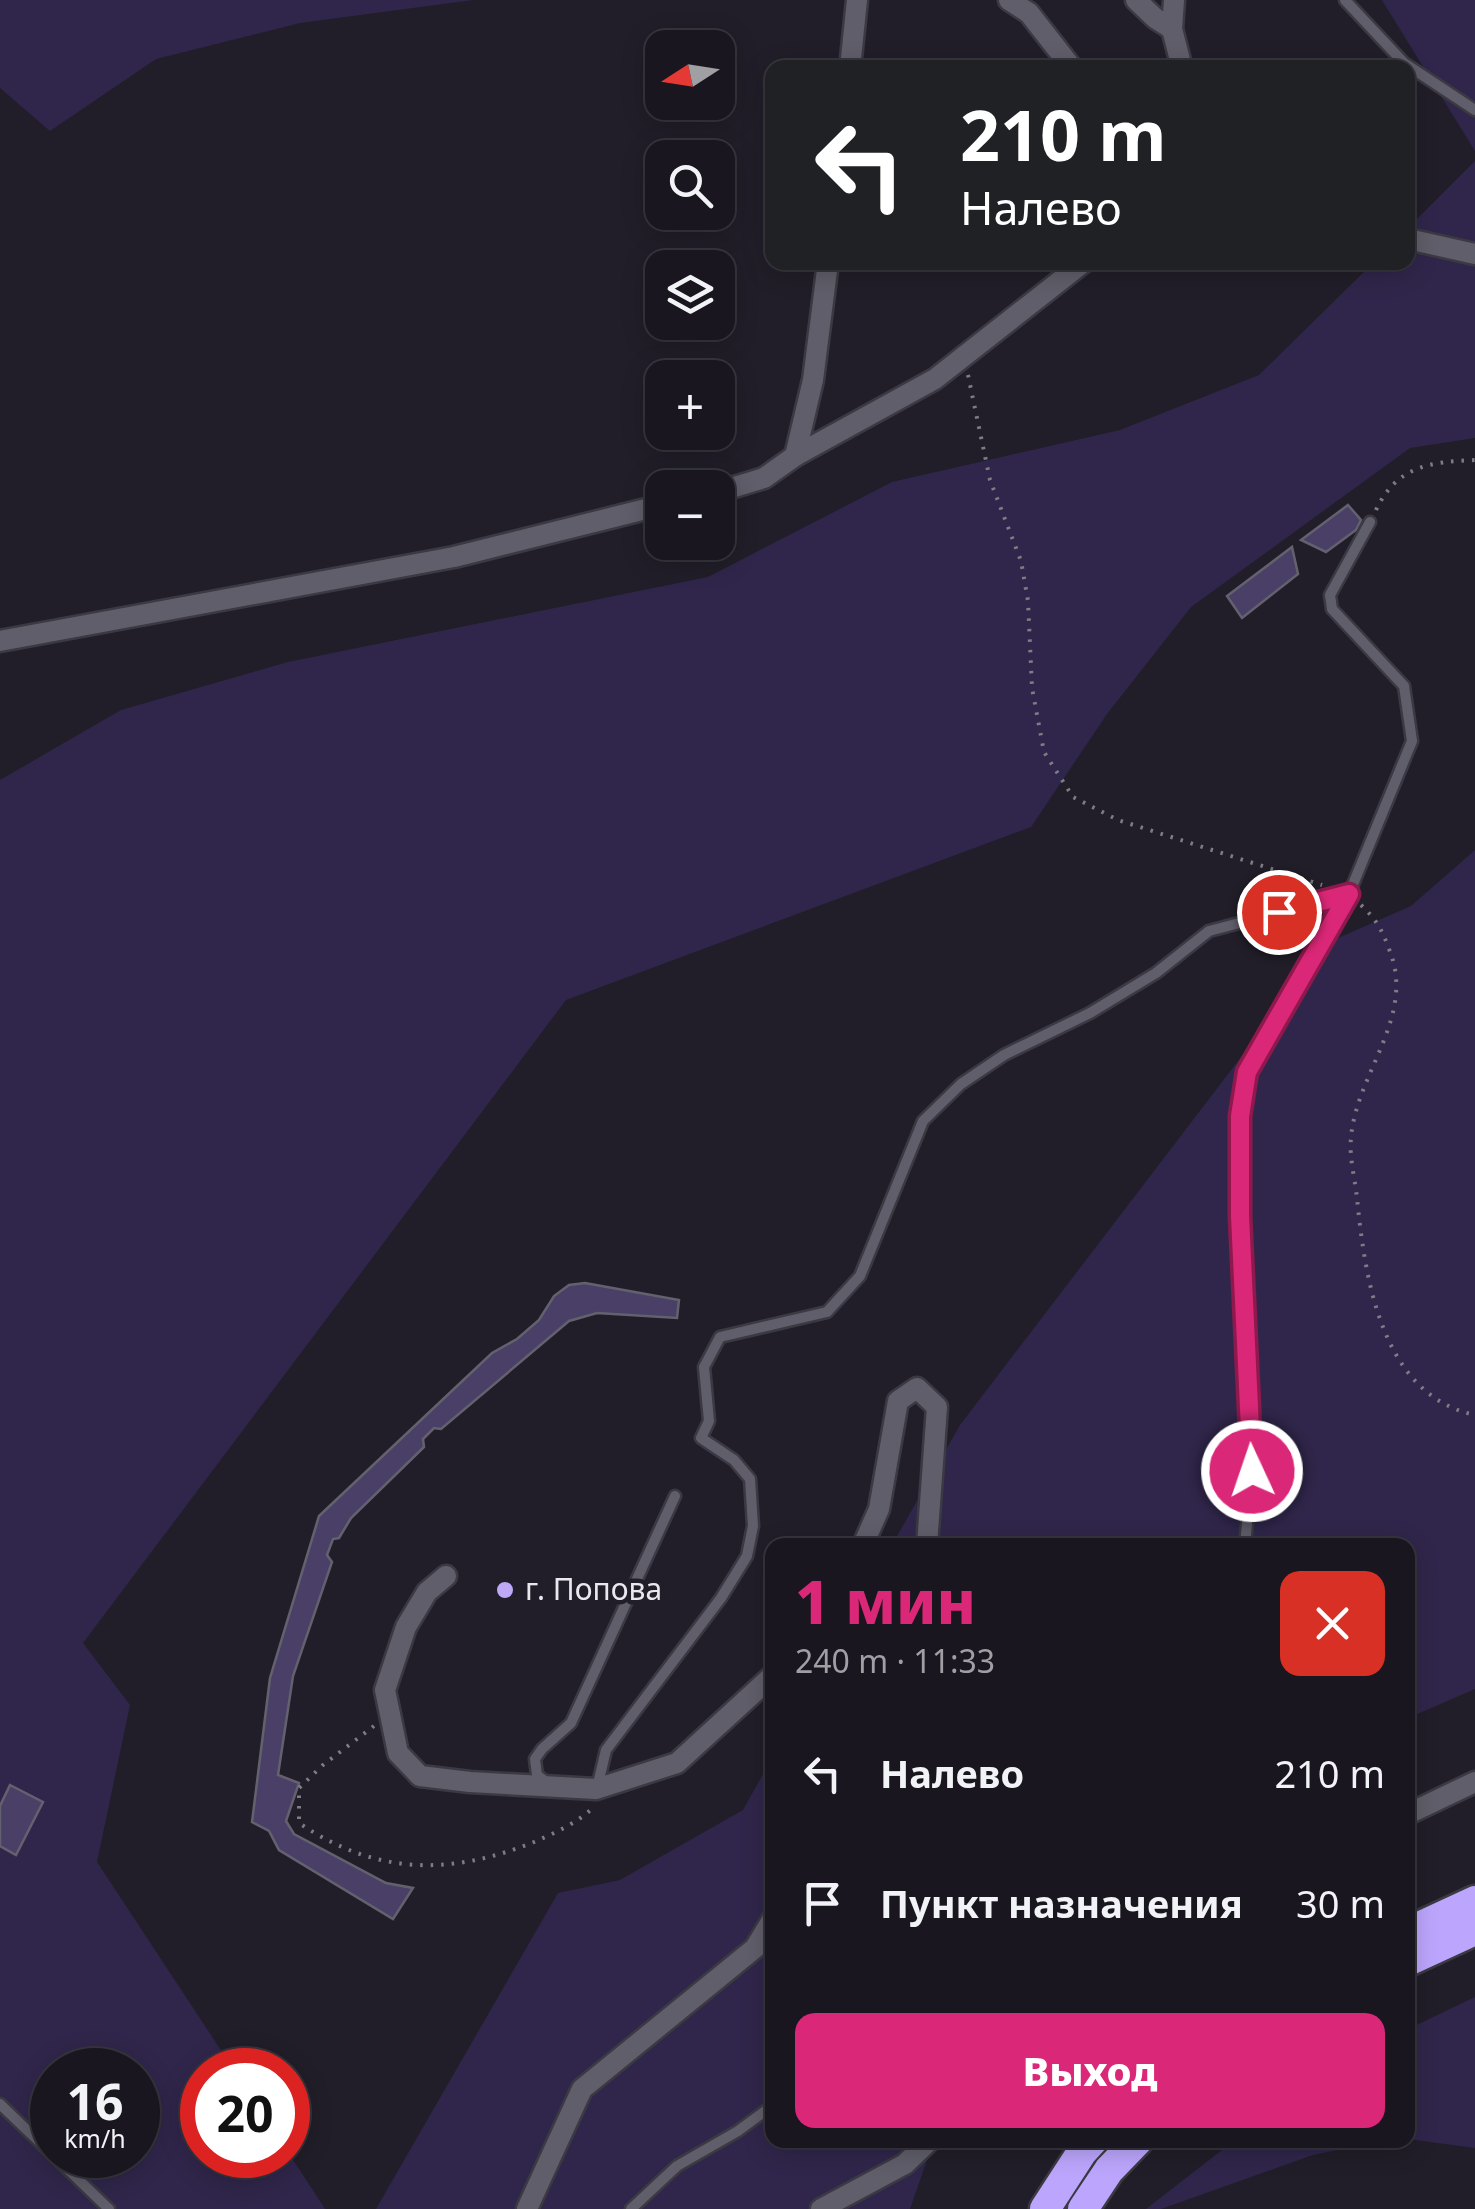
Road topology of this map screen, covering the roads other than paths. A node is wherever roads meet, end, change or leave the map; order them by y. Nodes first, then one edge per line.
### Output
1 (856, 0) edge
2 (1008, 0) edge
3 (1136, 0) edge
4 (1174, 0) edge
5 (1344, 0) edge
6 (1172, 29) junction
7 (851, 60) edge
8 (1066, 60) edge
9 (1180, 60) edge
10 (1401, 60) edge
11 (1415, 70) edge
12 (1475, 110) edge
13 (1415, 241) edge
14 (1475, 254) edge
15 (827, 270) edge
16 (1074, 270) edge
17 (795, 456) junction
18 (735, 487) edge
19 (645, 508) edge
20 (1370, 522) road end
21 (0, 641) edge
22 (1349, 894) junction
23 (676, 1496) dead end
24 (866, 1538) edge
25 (927, 1538) edge
26 (1247, 1538) edge
27 (446, 1576) dead end
28 (765, 1682) edge
29 (1475, 1782) edge
30 (554, 1788) junction
31 (596, 1789) junction
32 (1415, 1811) edge
33 (1475, 1901) edge
34 (1415, 1929) edge
35 (1475, 1930) edge
36 (765, 1931) edge
37 (1415, 1958) edge
38 (0, 2104) edge
39 (765, 2111) edge
40 (30, 2133) edge
41 (922, 2148) edge
42 (1086, 2148) edge
43 (1131, 2148) edge
44 (77, 2178) edge
45 (109, 2209) edge
46 (527, 2209) edge
47 (631, 2209) edge
48 (821, 2209) edge
49 (1045, 2209) edge
50 (1083, 2209) edge

1 - 7 street
2 - 8 street
3 - 6 street
4 - 6 street
5 - 10 lane
6 - 9 street
11 - 12 lane
13 - 14 street
15 - 17 street
16 - 17 street
17 - 18 street
19 - 21 street
20 - 22 lane
22 - 26 lane
22 - 31 lane
23 - 30 lane
24 - 25 street
27 - 30 street
28 - 31 street
29 - 32 street
30 - 31 street
33 - 34 highway
35 - 37 highway
36 - 46 street
38 - 40 lane
39 - 47 lane
41 - 48 street
42 - 49 highway
43 - 50 highway
44 - 45 lane

